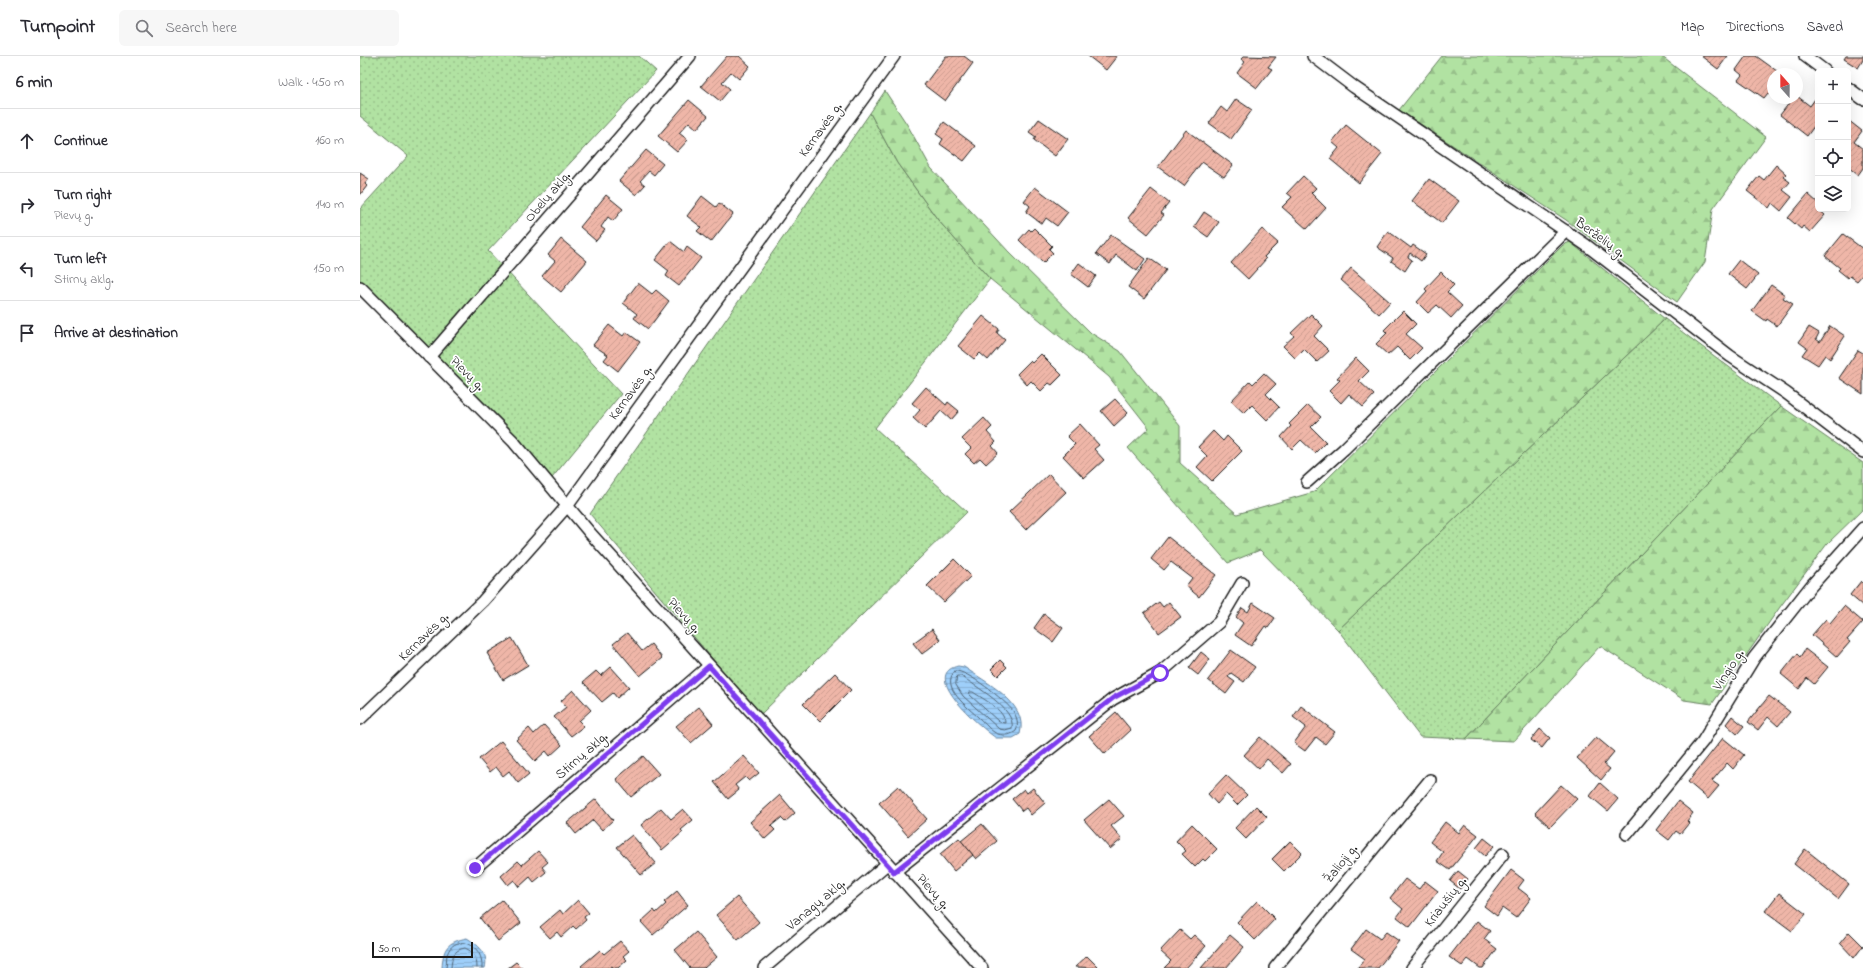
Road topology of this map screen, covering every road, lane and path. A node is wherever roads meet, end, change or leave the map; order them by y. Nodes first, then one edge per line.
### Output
1 (690, 56) edge
2 (894, 56) edge
3 (1313, 56) edge
4 (1805, 56) edge
5 (1821, 68) edge
6 (1851, 90) edge
7 (1863, 99) edge
8 (1566, 231) junction
9 (360, 287) edge
10 (429, 357) junction
11 (1863, 452) edge
12 (1307, 482) dead end
13 (568, 505) junction
14 (1863, 528) edge
15 (1242, 583) dead end
16 (709, 666) junction
17 (360, 720) edge
18 (1430, 780) dead end
19 (1628, 834) dead end
20 (1503, 854) dead end
21 (475, 868) dead end
22 (890, 868) junction
23 (764, 968) edge
24 (982, 968) edge
25 (1275, 968) edge
26 (1412, 968) edge

1 - 10 street, Obelų aklg.
2 - 13 street, Kernavės g.
3 - 8 street, Berželių g.
4 - 5 street
6 - 7 street
8 - 11 street, Berželių g.
8 - 12 street
9 - 10 street, Pievų g.
10 - 13 street, Pievų g.
13 - 16 street, Pievų g.
13 - 17 street, Kernavės g.
14 - 19 street, Vingio g.
15 - 22 street, Vanagų aklg.
16 - 21 street, Stirnų aklg.
16 - 22 street, Pievų g.
18 - 25 street, Žalioji g.
20 - 26 street, Kriaušių g.
22 - 23 street, Vanagų aklg.
22 - 24 street, Pievų g.

